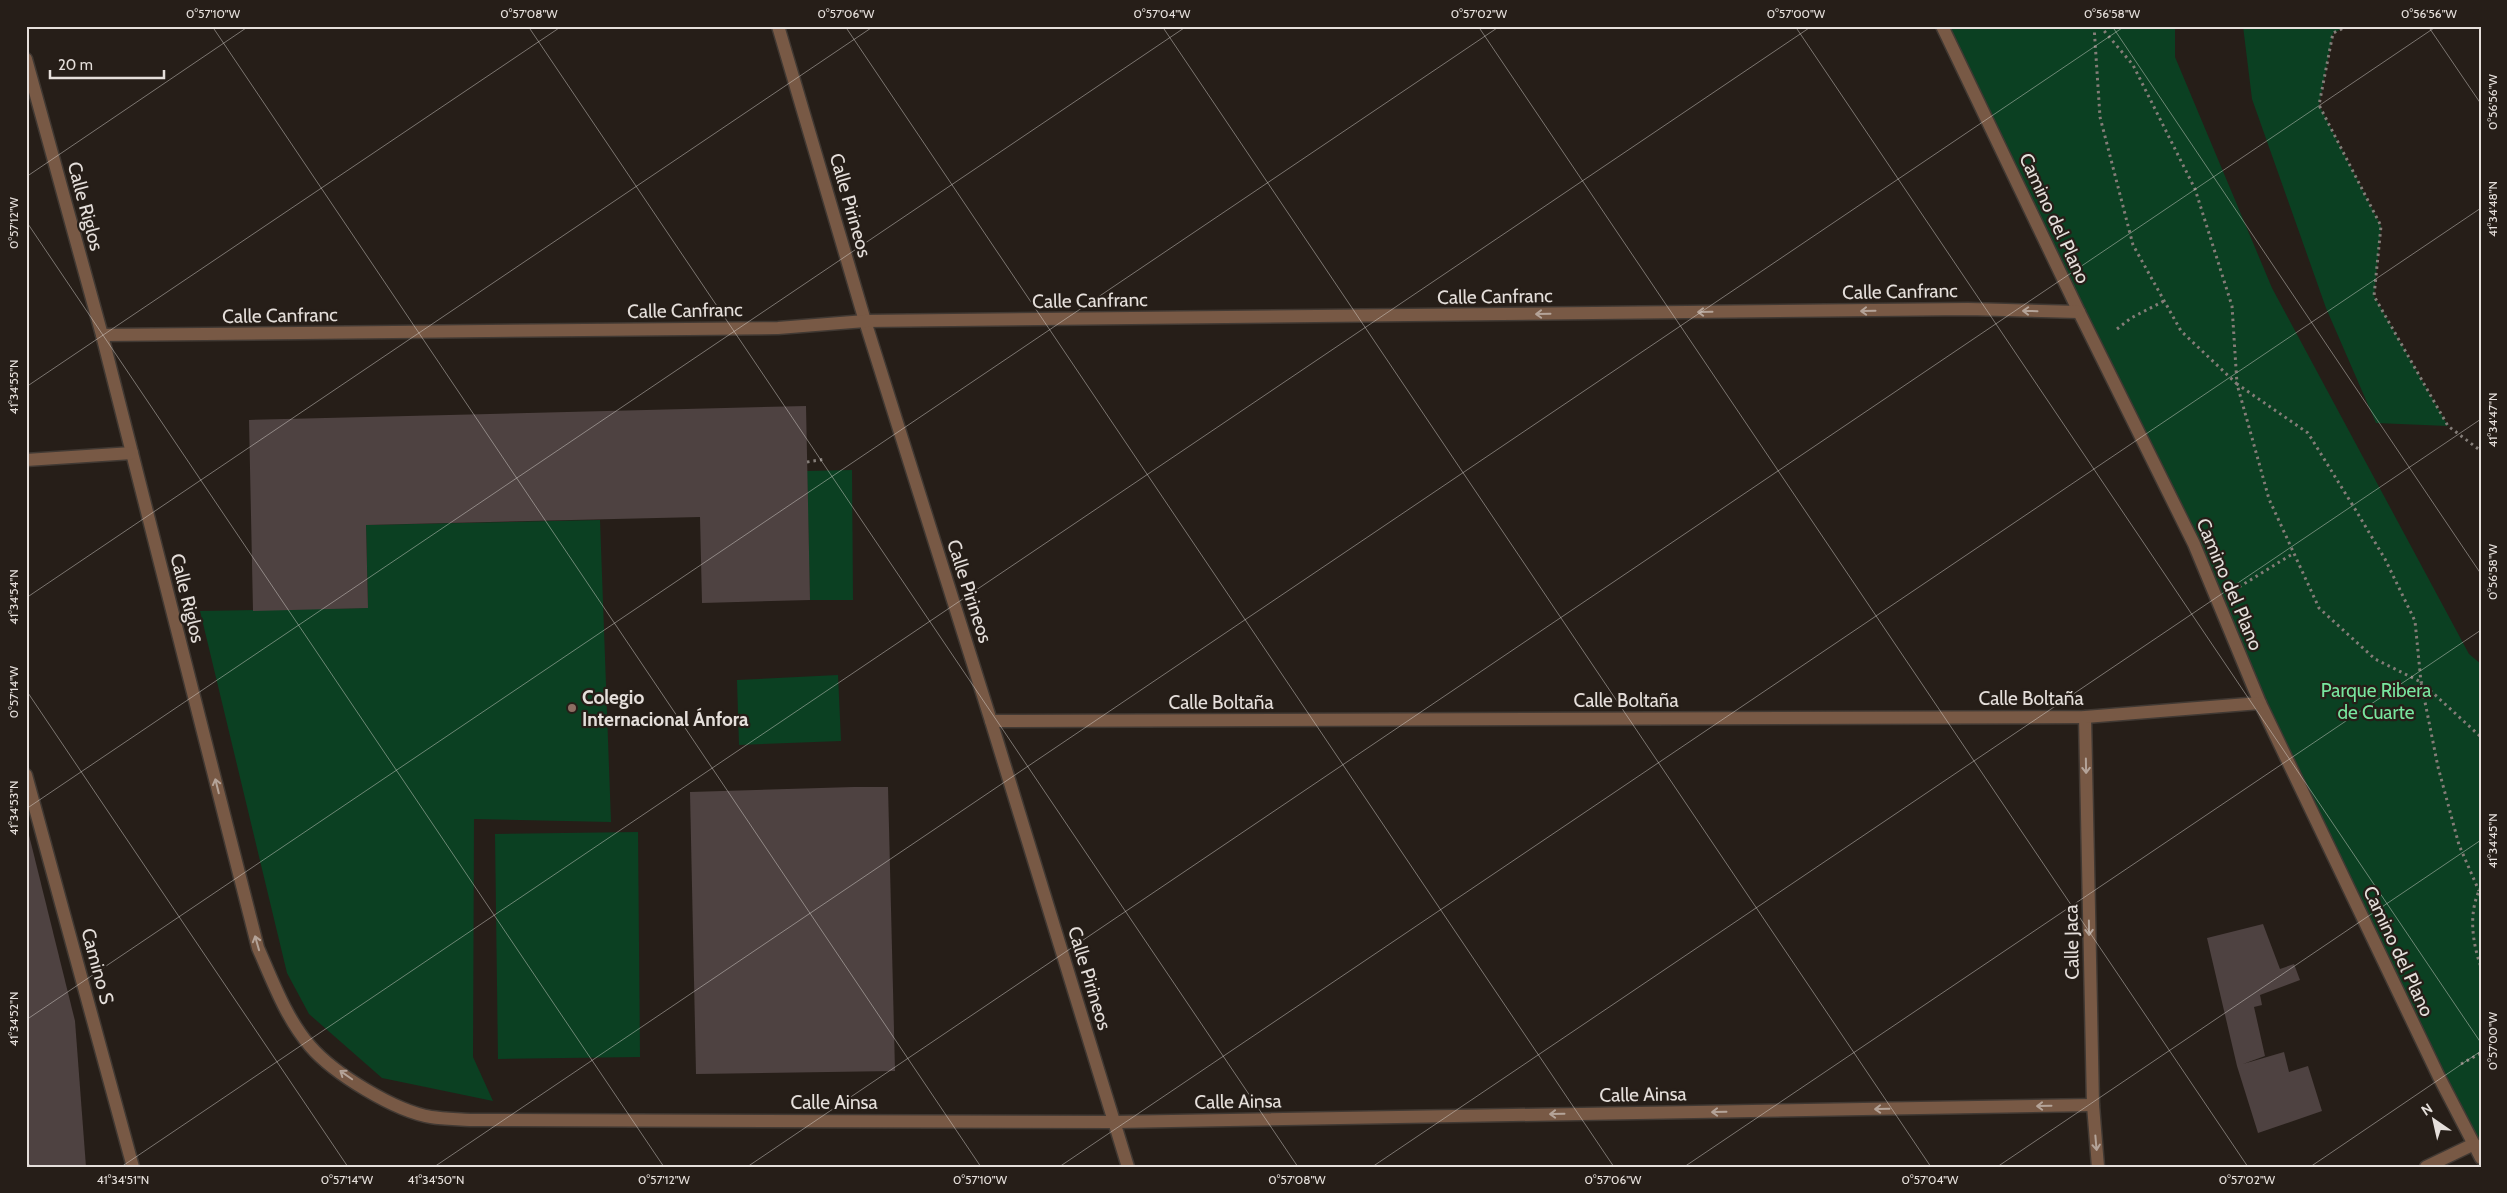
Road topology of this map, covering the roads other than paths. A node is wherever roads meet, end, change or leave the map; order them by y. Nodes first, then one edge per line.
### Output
1 (778, 26) edge
2 (1942, 26) edge
3 (26, 59) edge
4 (2079, 312) junction
5 (865, 321) junction
6 (102, 336) junction
7 (132, 453) junction
8 (26, 460) edge
9 (2260, 703) junction
10 (2085, 717) junction
11 (991, 722) junction
12 (26, 775) edge
13 (387, 1102) joint
14 (2093, 1105) junction
15 (1115, 1122) junction
16 (2474, 1144) junction
17 (2481, 1158) edge
18 (133, 1167) edge
19 (1128, 1167) edge
20 (2098, 1167) edge
21 (2426, 1167) edge

1 - 5 street, Calle Pirineos
2 - 4 street, Camino del Plano
3 - 6 street, Calle Riglos
4 -> 5 street, Calle Canfranc
4 - 9 street, Camino del Plano
5 - 6 street, Calle Canfranc
5 - 11 street, Calle Pirineos
6 - 7 street, Calle Riglos
7 - 8 street
13 -> 7 street, Calle Riglos
9 - 10 street, Calle Boltaña
9 - 16 street, Camino del Plano
10 - 11 street, Calle Boltaña
10 -> 14 street, Calle Jaca
11 - 15 street, Calle Pirineos
12 - 18 street, Camino S
13 - 15 street, Calle Ainsa
14 -> 15 street, Calle Ainsa
14 -> 20 street, Calle Jaca
15 - 19 street, Calle Pirineos
16 - 17 street, Camino del Plano
16 - 21 street

